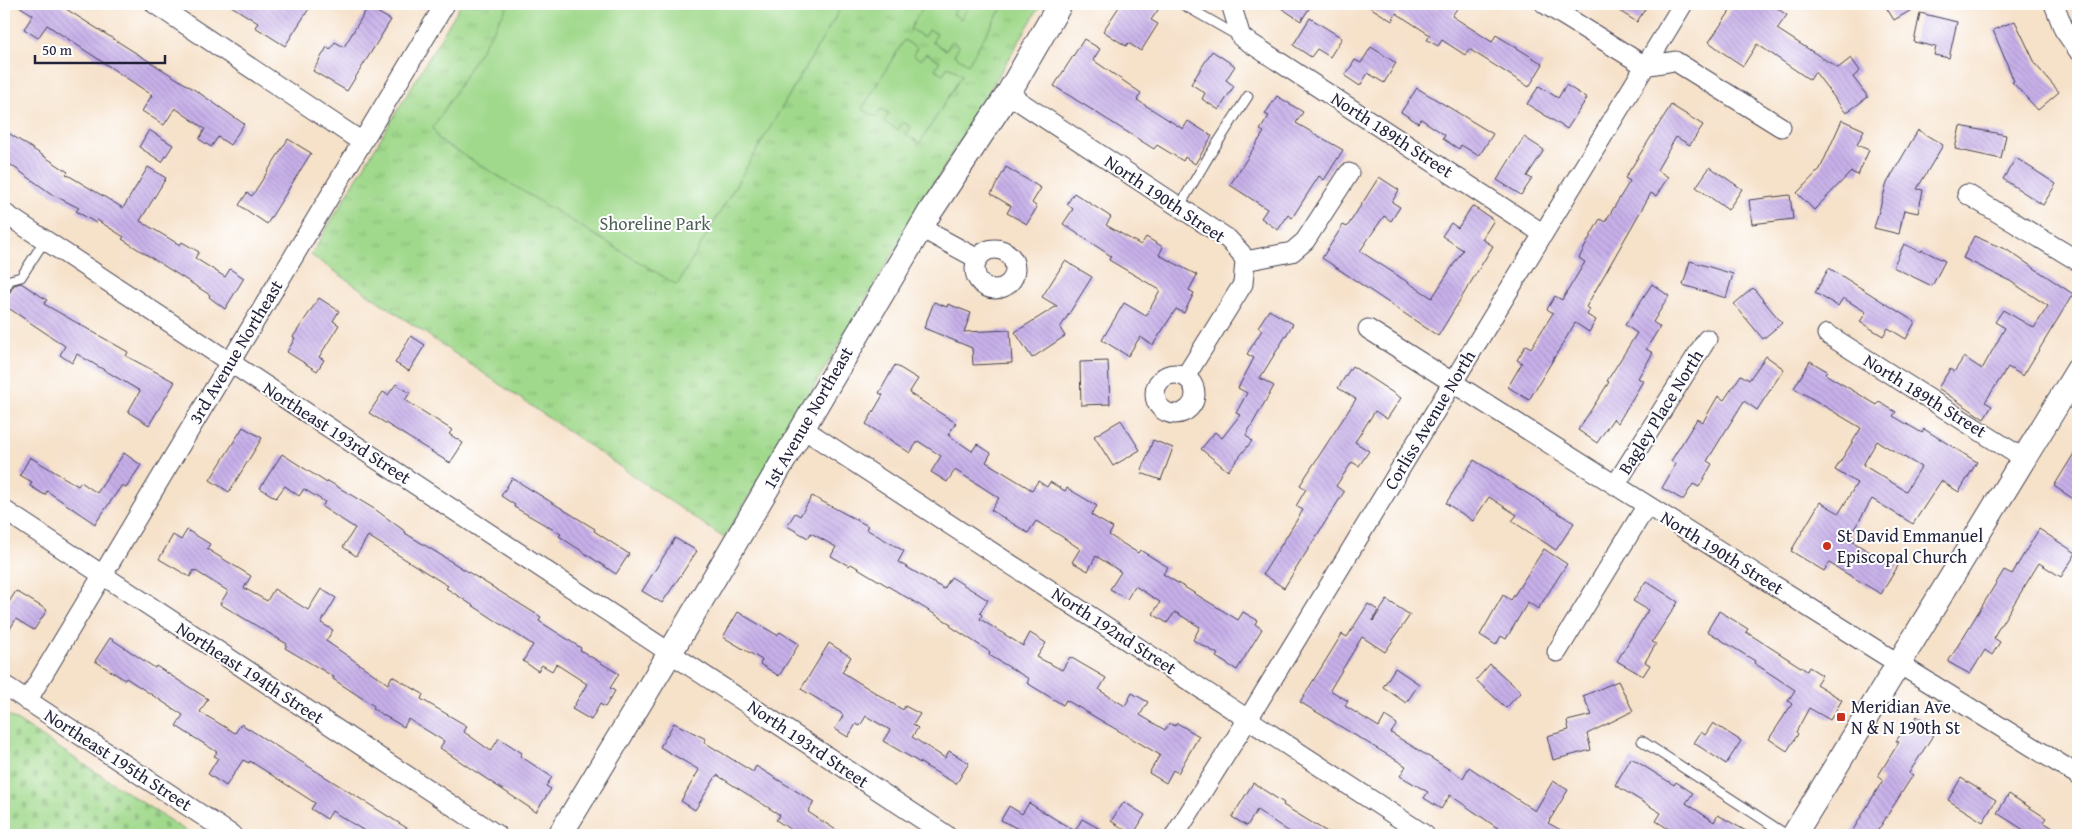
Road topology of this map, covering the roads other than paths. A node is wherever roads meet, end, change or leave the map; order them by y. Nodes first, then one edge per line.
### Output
1 (155, 4) edge
2 (445, 4) edge
3 (1060, 4) edge
4 (1182, 4) edge
5 (1231, 4) edge
6 (1545, 4) edge
7 (1683, 4) edge
8 (2054, 4) edge
9 (1241, 37) junction
10 (2078, 50) edge
11 (1645, 66) junction
12 (1008, 94) junction
13 (1248, 96) dead end
14 (1781, 127) dead end
15 (362, 142) junction
16 (1349, 173) dead end
17 (1967, 194) dead end
18 (1179, 207) junction
19 (4, 213) edge
20 (921, 228) junction
21 (1542, 233) junction
22 (45, 240) junction
23 (978, 259) dead end
24 (1245, 261) junction
25 (2078, 261) edge
26 (4, 290) edge
27 (1368, 329) dead end
28 (1827, 334) dead end
29 (1707, 339) dead end
30 (230, 363) junction
31 (2078, 370) edge
32 (1185, 377) dead end
33 (1453, 382) junction
34 (802, 428) junction
35 (2024, 459) junction
36 (1616, 484) junction
37 (1647, 505) junction
38 (4, 510) edge
39 (102, 575) junction
40 (1557, 652) dead end
41 (670, 653) junction
42 (1898, 664) junction
43 (4, 685) edge
44 (27, 701) junction
45 (1248, 719) junction
46 (1642, 741) dead end
47 (2078, 774) edge
48 (232, 835) edge
49 (497, 835) edge
50 (560, 835) edge
51 (946, 835) edge
52 (1175, 835) edge
53 (1425, 835) edge
54 (1787, 835) edge
55 (1794, 835) edge

1 - 15 street
2 - 15 street, 3rd Avenue Northeast
3 - 12 street, 1st Avenue Northeast
4 - 9 lane, North 189th Street
5 - 9 street
6 - 11 street
7 - 11 street, Corliss Avenue North
8 - 10 street
9 - 21 street, North 189th Street
11 - 14 street
11 - 21 street, Corliss Avenue North
12 - 18 street, North 190th Street
12 - 20 street, 1st Avenue Northeast
13 - 18 lane
15 - 30 street, 3rd Avenue Northeast
16 - 24 street
17 - 25 street
18 - 24 street, North 190th Street
19 - 22 street, Northeast 193rd Street
20 - 23 street
20 - 34 street, 1st Avenue Northeast
21 - 33 street, Corliss Avenue North
22 - 26 lane
22 - 30 street, Northeast 193rd Street
24 - 32 street
27 - 33 street, North 190th Street
28 - 35 street, North 189th Street
29 - 36 street, Bagley Place North
30 - 39 street, 3rd Avenue Northeast
30 - 41 street, Northeast 193rd Street
31 - 35 street
33 - 36 street, North 190th Street
33 - 45 street, Corliss Avenue North
34 - 41 street, 1st Avenue Northeast
34 - 45 street, North 192nd Street
35 - 42 street
36 - 37 street, North 190th Street
37 - 40 street
37 - 42 street, North 190th Street
38 - 39 street, Northeast 194th Street
39 - 44 street, 3rd Avenue Northeast
39 - 49 street, Northeast 194th Street
41 - 50 street, 1st Avenue Northeast
41 - 51 street, North 193rd Street
42 - 47 street, North 190th Street
42 - 55 street
43 - 44 street, Northeast 195th Street
44 - 48 street, Northeast 195th Street
45 - 52 street, Corliss Avenue North
45 - 53 street, North 192nd Street
46 - 54 lane

